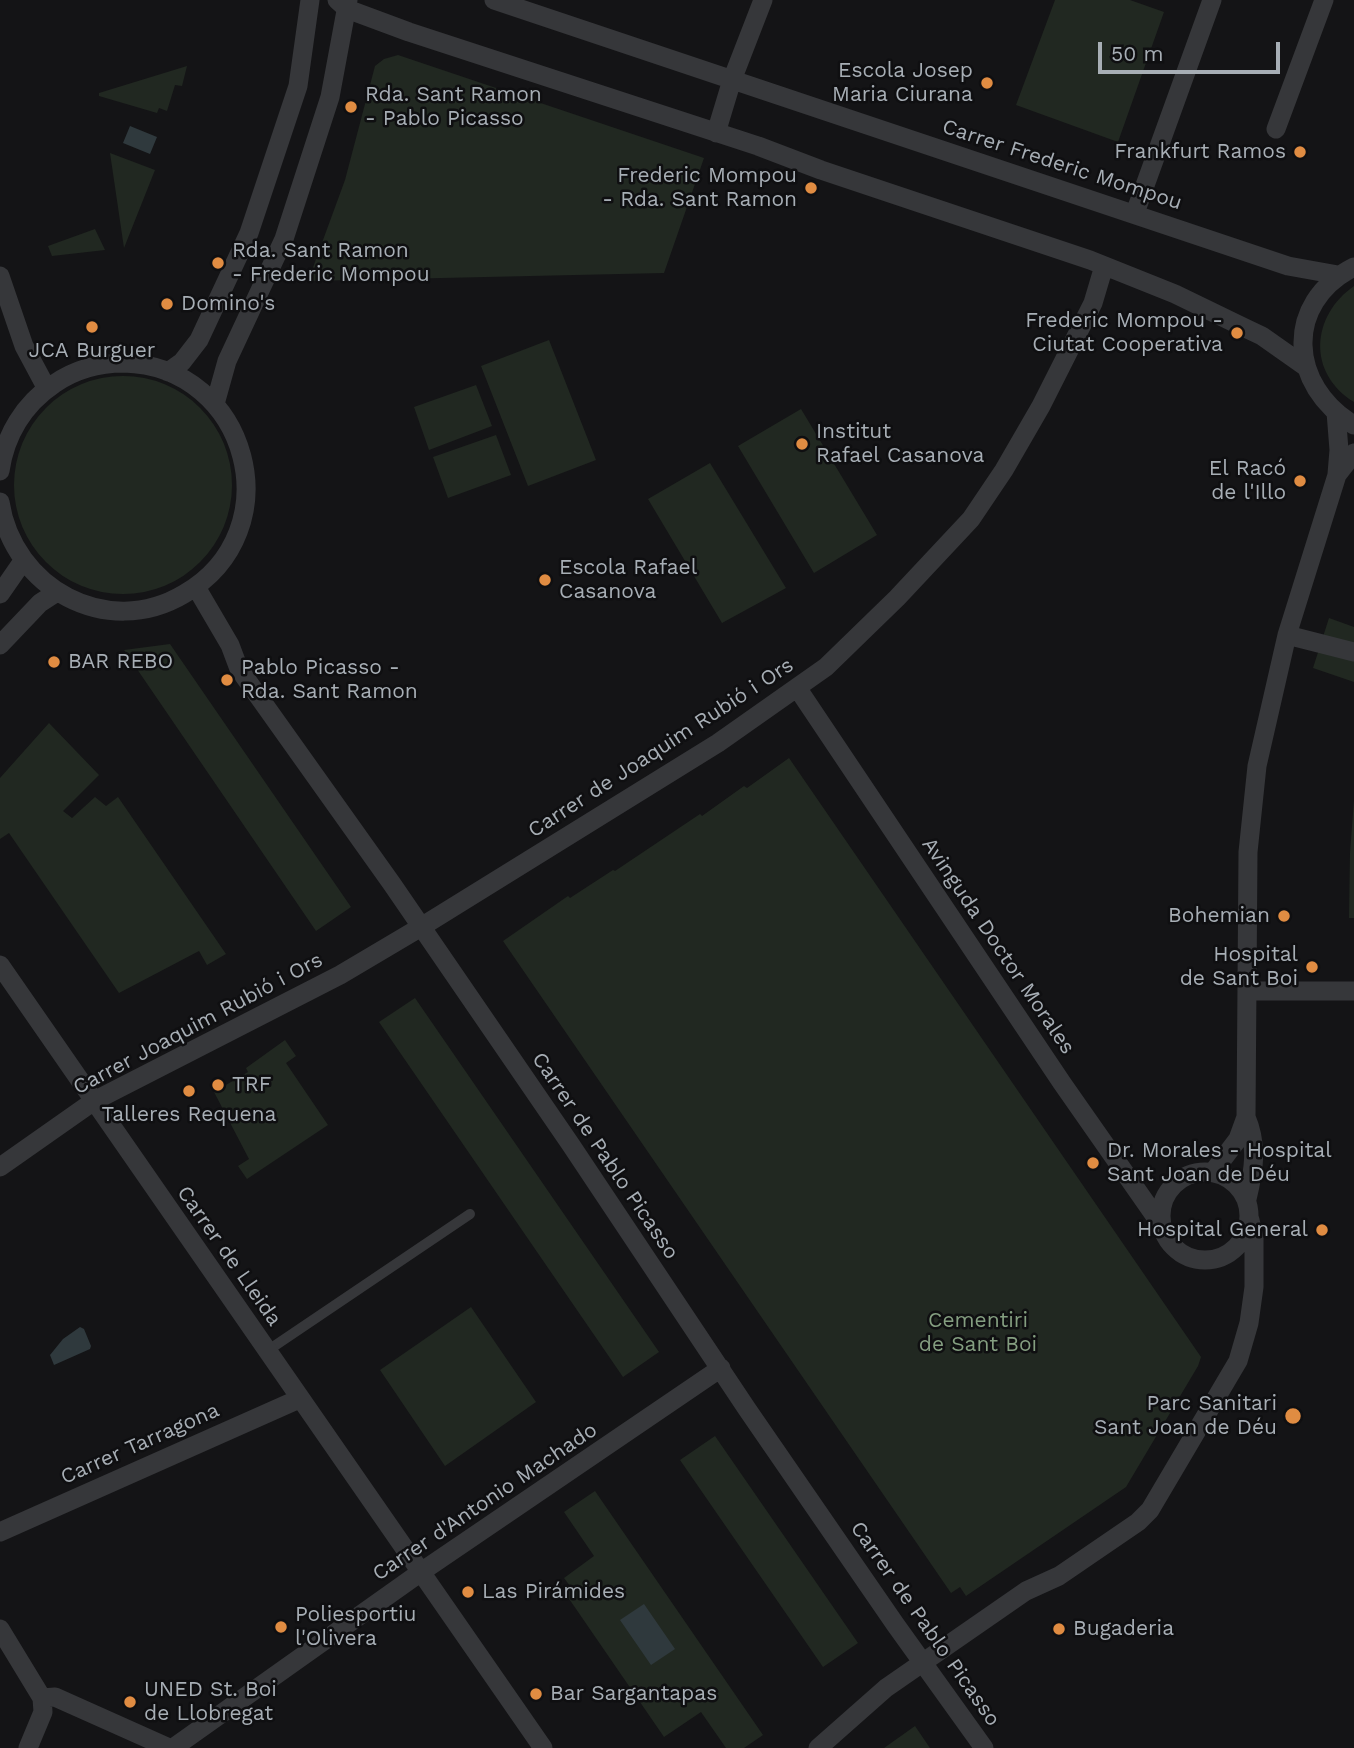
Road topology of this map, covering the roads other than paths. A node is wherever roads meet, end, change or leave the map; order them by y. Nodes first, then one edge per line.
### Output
1 (310, 0) edge
2 (494, 0) edge
3 (763, 0) edge
4 (1212, 0) edge
5 (1324, 0) edge
6 (344, 3) edge
7 (732, 80) junction
8 (1276, 129) dead end
9 (716, 133) junction
10 (1135, 213) junction
11 (1104, 266) junction
12 (1346, 271) edge
13 (0, 276) edge
14 (1306, 367) junction
15 (168, 372) junction
16 (47, 389) junction
17 (215, 404) junction
18 (1336, 412) junction
19 (1354, 425) edge
20 (1354, 453) edge
21 (0, 471) edge
22 (1337, 475) junction
23 (0, 502) edge
24 (23, 561) junction
25 (196, 587) junction
26 (57, 592) junction
27 (0, 594) edge
28 (1287, 635) junction
29 (0, 645) edge
30 (1354, 652) edge
31 (798, 689) junction
32 (421, 928) junction
33 (0, 965) edge
34 (1247, 991) junction
35 (1354, 991) edge
36 (94, 1101) junction
37 (1246, 1117) junction
38 (0, 1167) edge
39 (1213, 1172) junction
40 (1247, 1199) junction
41 (470, 1214) dead end
42 (1250, 1220) junction
43 (1162, 1226) junction
44 (267, 1351) junction
45 (721, 1368) junction
46 (299, 1399) junction
47 (0, 1532) edge
48 (421, 1572) junction
49 (0, 1629) edge
50 (923, 1662) junction
51 (43, 1705) junction
52 (28, 1748) edge
53 (172, 1748) edge
54 (543, 1748) edge
55 (818, 1748) edge
56 (984, 1748) edge

1 - 15 street
2 - 7 street, Carrer Frederic Mompou
3 - 7 street
4 - 10 street
5 - 8 street
6 - 9 street
6 - 17 street
7 - 9 street
7 - 10 street, Carrer Frederic Mompou
9 - 11 street
10 - 12 street, Carrer Frederic Mompou
11 - 14 street
11 - 31 street, Carrer de Joaquim Rubió i Ors
12 - 14 street
13 - 16 street
14 - 18 street
15 - 16 street
15 - 17 street
16 - 21 street
17 - 25 street
18 - 19 street
18 - 22 street
20 - 22 street
22 - 28 street
23 - 24 street
24 - 26 street
24 - 27 street
25 - 26 street
25 - 32 street, Carrer de Pablo Picasso
26 - 29 street
28 - 30 street
28 - 34 street
31 - 32 street, Carrer de Joaquim Rubió i Ors
31 - 43 street, Avinguda Doctor Morales
32 - 36 street, Carrer Joaquim Rubió i Ors
32 - 45 street, Carrer de Pablo Picasso
33 - 36 street, Carrer de Lleida
34 - 35 street
34 - 37 street
36 - 38 street, Carrer Joaquim Rubió i Ors
36 - 44 street, Carrer de Lleida
37 - 39 street
37 - 40 street
39 - 40 street
39 - 43 street
40 - 42 street
41 - 44 lane
42 - 43 street
42 - 50 street
44 - 46 street, Carrer de Lleida
45 - 48 street, Carrer d'Antonio Machado
45 - 50 street, Carrer de Pablo Picasso
46 - 47 street, Carrer Tarragona
46 - 48 street, Carrer de Lleida
48 - 53 street, Carrer d'Antonio Machado
48 - 54 street, Carrer de Lleida
49 - 51 street
50 - 55 street
50 - 56 street, Carrer de Pablo Picasso
51 - 52 street
51 - 53 street

